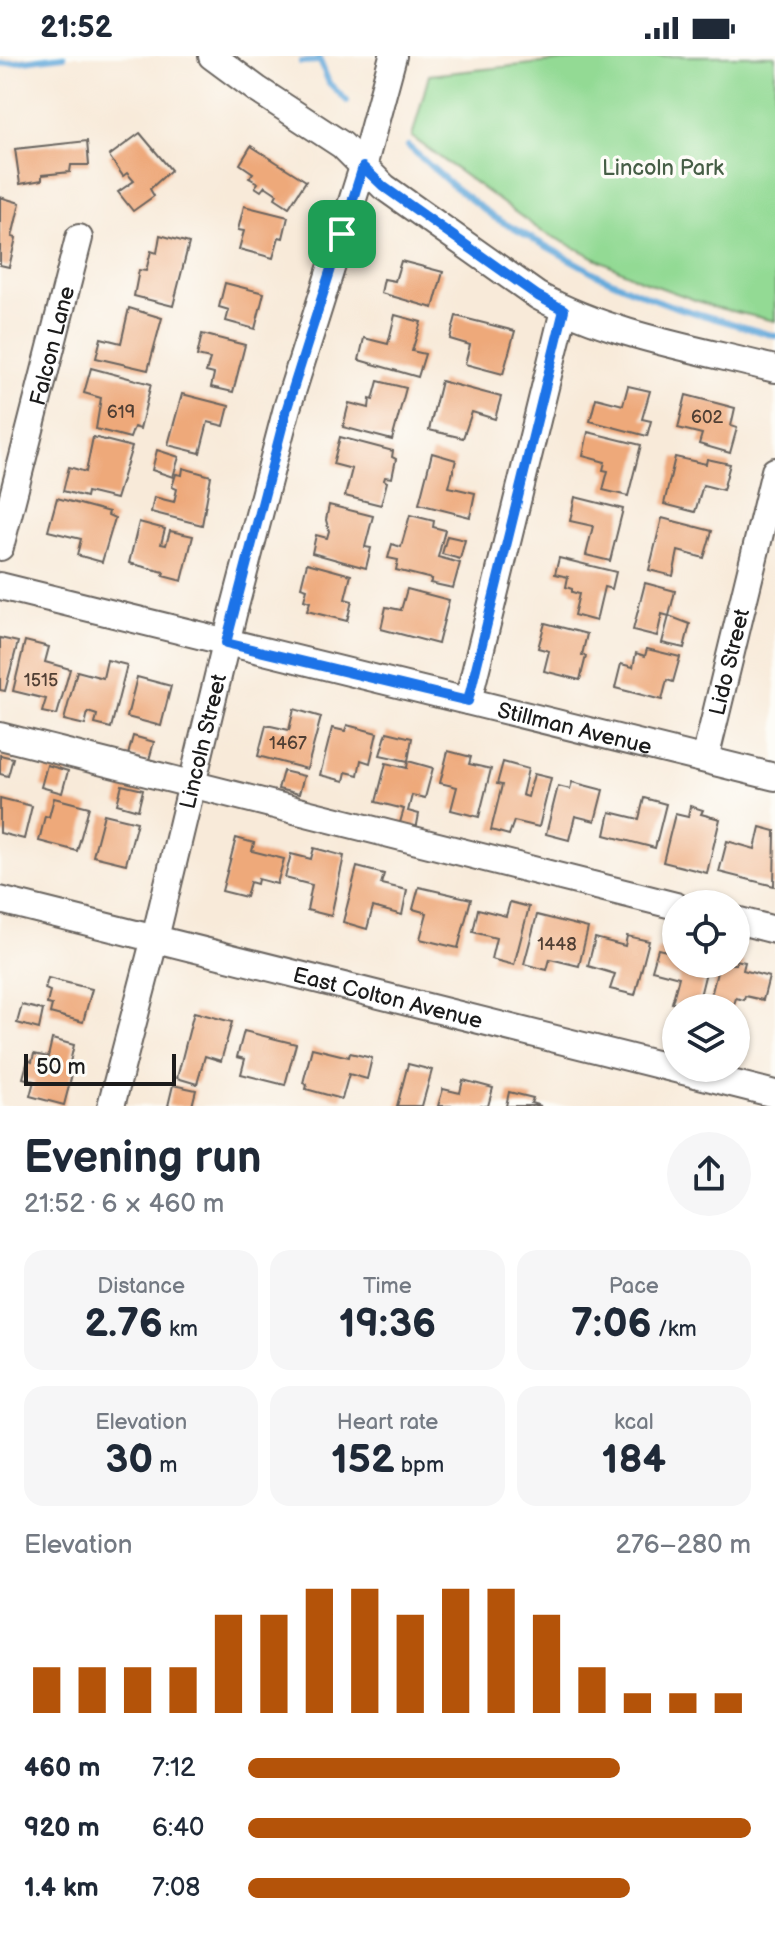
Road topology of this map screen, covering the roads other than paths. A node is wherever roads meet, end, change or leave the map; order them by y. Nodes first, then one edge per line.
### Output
1 (212, 56) edge
2 (393, 56) edge
3 (363, 167) junction
4 (79, 238) dead end
5 (564, 310) junction
6 (775, 369) edge
7 (775, 471) edge
8 (0, 547) edge
9 (0, 586) edge
10 (226, 643) junction
11 (468, 701) junction
12 (0, 736) edge
13 (705, 759) junction
14 (775, 777) edge
15 (192, 784) junction
16 (0, 900) edge
17 (662, 902) edge
18 (750, 924) edge
19 (775, 930) edge
20 (155, 938) junction
21 (775, 1094) edge
22 (111, 1106) edge

1 - 3 street
2 - 3 street, Lincoln Street
3 - 5 street
3 - 10 street, Lincoln Street
4 - 8 street, Falcon Lane
5 - 6 street
5 - 11 street
7 - 13 street, Lido Street
9 - 10 street, Stillman Avenue
10 - 11 street, Stillman Avenue
10 - 15 street, Lincoln Street
11 - 13 street, Stillman Avenue
12 - 15 street
13 - 14 street, Stillman Avenue
15 - 17 street
15 - 20 street, Lincoln Street
16 - 20 street, East Colton Avenue
18 - 19 street
20 - 21 street, East Colton Avenue
20 - 22 street, Lincoln Street

